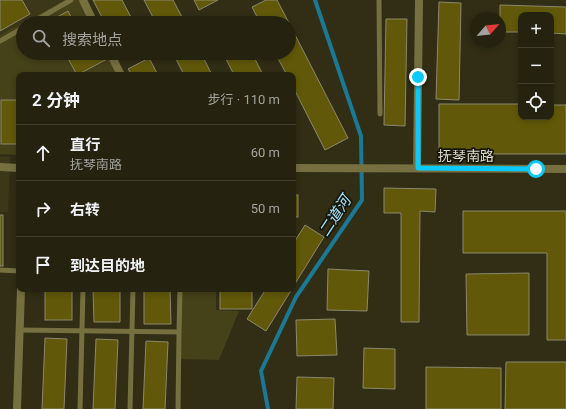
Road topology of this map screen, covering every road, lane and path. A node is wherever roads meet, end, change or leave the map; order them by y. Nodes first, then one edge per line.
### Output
1 (71, 0) edge
2 (83, 0) edge
3 (379, 0) edge
4 (418, 0) edge
5 (43, 16) edge
6 (91, 16) edge
7 (16, 32) edge
8 (0, 41) edge
9 (113, 60) edge
10 (119, 72) edge
11 (380, 114) dead end
12 (0, 167) edge
13 (16, 168) edge
14 (296, 168) edge
15 (418, 168) junction
16 (566, 169) edge
17 (0, 270) edge
18 (16, 271) edge
19 (20, 292) edge
20 (83, 292) edge
21 (133, 292) edge
22 (180, 292) edge
23 (19, 330) junction
24 (82, 331) junction
25 (133, 331) junction
26 (179, 332) junction
27 (17, 409) edge
28 (80, 409) edge
29 (130, 409) edge
30 (178, 409) edge

1 - 5 lane
2 - 6 street
3 - 11 lane
4 - 15 street
7 - 8 lane
9 - 10 street
12 - 13 street
14 - 15 street, 抚琴南路
15 - 16 street, 抚琴南路
17 - 18 lane
19 - 23 street
20 - 24 lane
21 - 25 lane
22 - 26 lane
23 - 24 lane
23 - 27 street
24 - 25 lane
24 - 28 lane
25 - 26 lane
25 - 29 lane
26 - 30 lane

